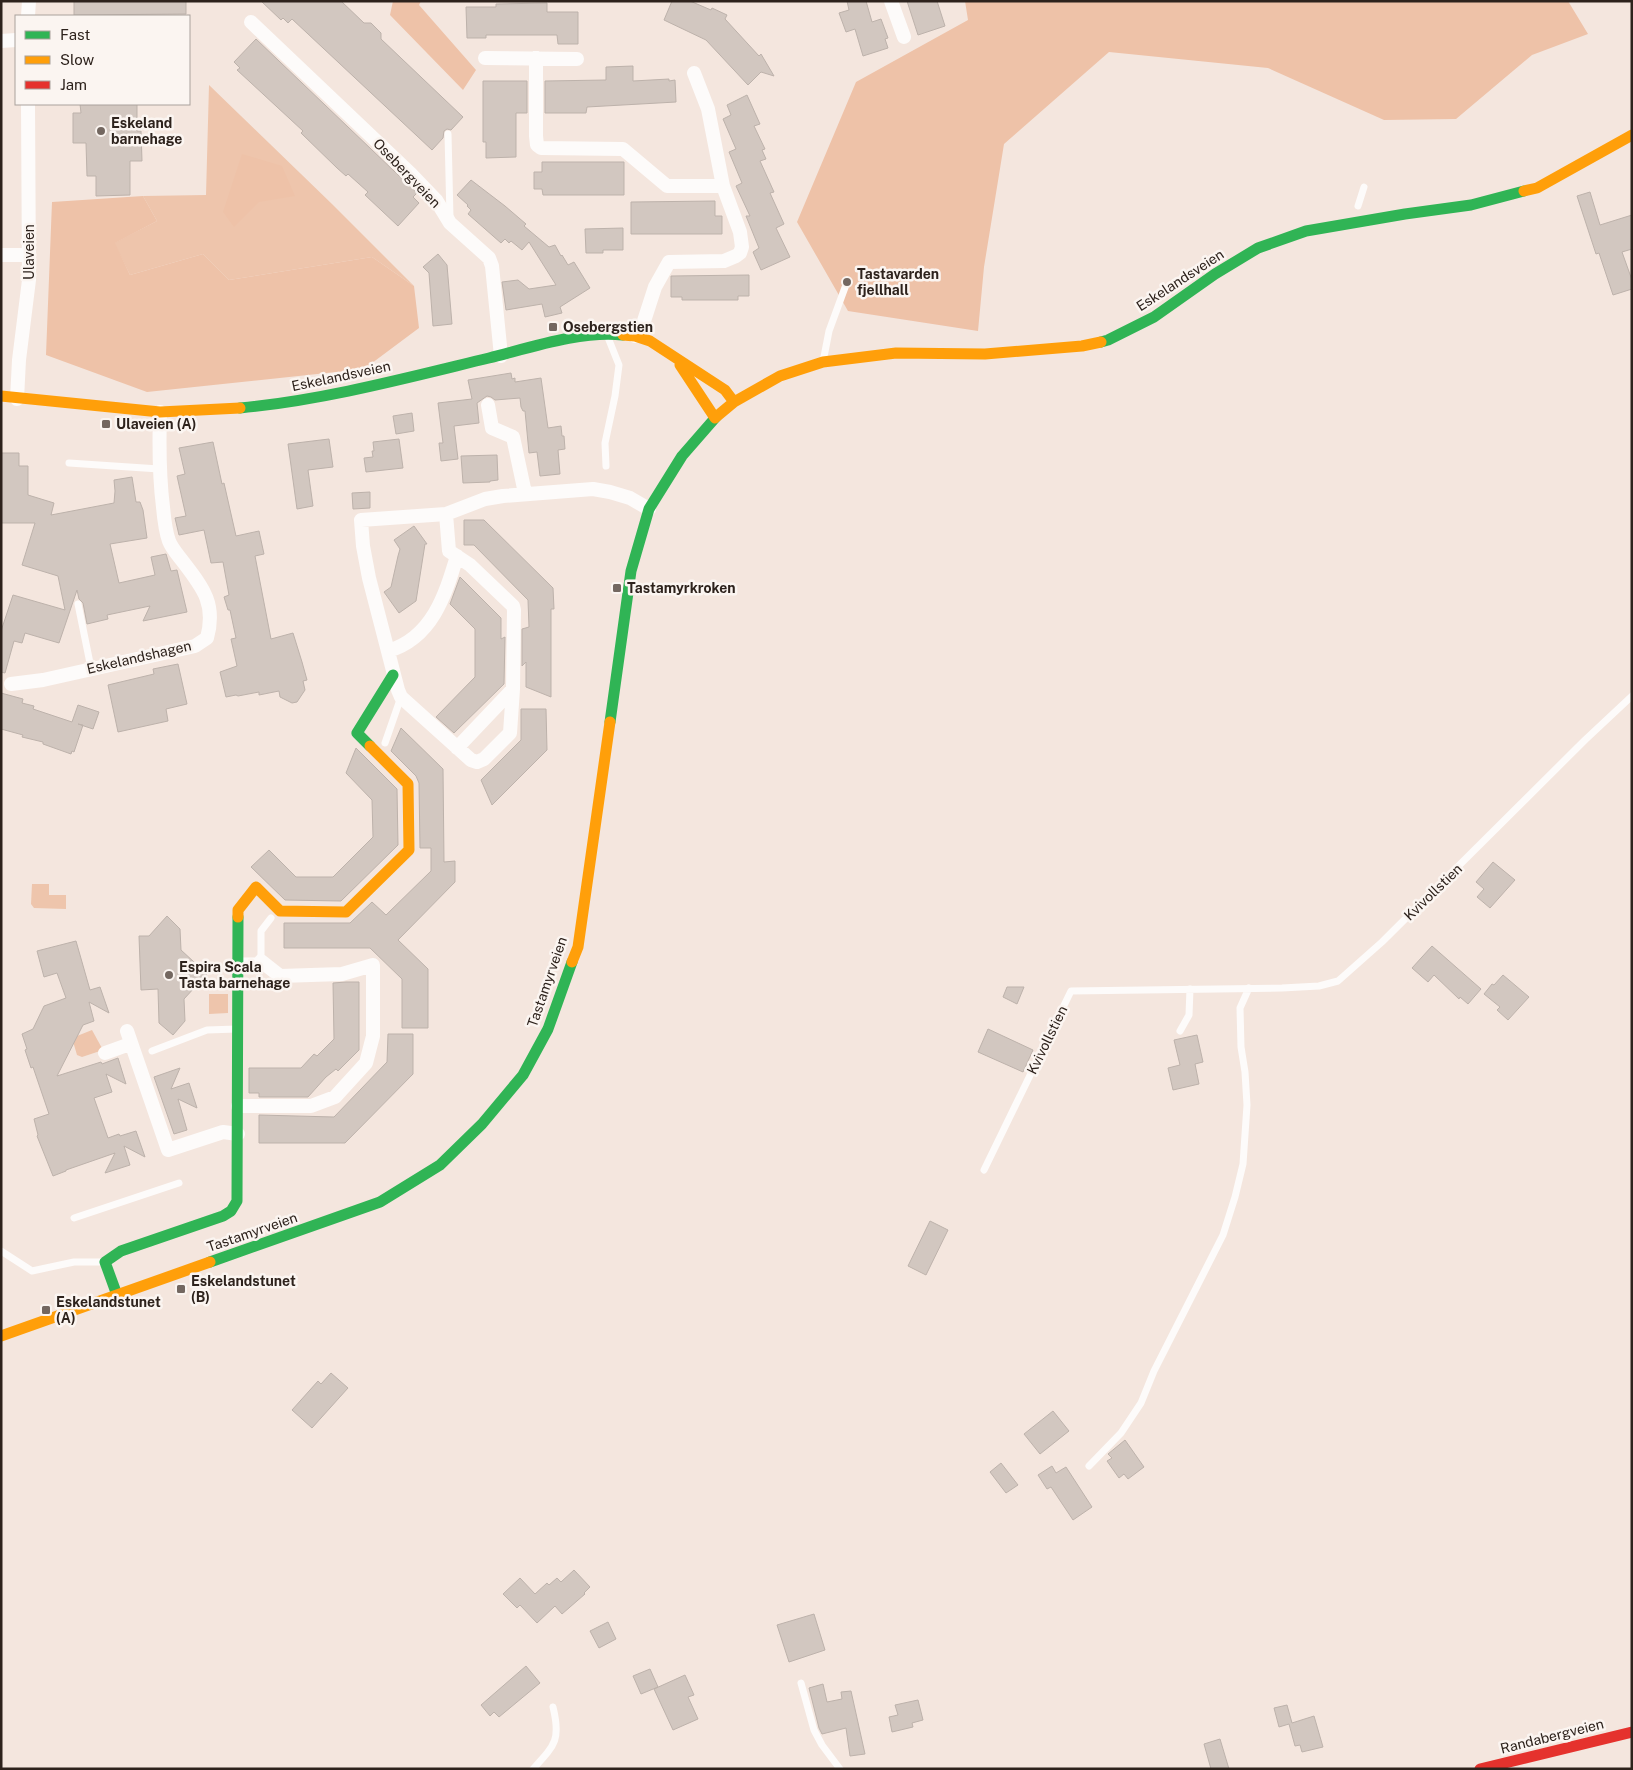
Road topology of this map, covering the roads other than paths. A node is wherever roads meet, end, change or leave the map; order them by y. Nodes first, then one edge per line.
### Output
1 (29, 1) edge
2 (892, 1) edge
3 (28, 15) edge
4 (251, 22) dead end
5 (904, 37) dead end
6 (15, 40) edge
7 (1, 41) edge
8 (485, 58) dead end
9 (536, 58) junction
10 (577, 59) dead end
11 (694, 73) dead end
12 (28, 105) edge
13 (448, 134) dead end
14 (1632, 135) edge
15 (723, 186) junction
16 (1364, 187) dead end
17 (1358, 206) dead end
18 (450, 223) junction
19 (1, 255) edge
20 (29, 255) junction
21 (847, 282) dead end
22 (606, 333) junction
23 (635, 336) junction
24 (501, 356) junction
25 (677, 360) junction
26 (823, 362) junction
27 (1, 396) edge
28 (17, 399) junction
29 (734, 402) junction
30 (488, 404) dead end
31 (160, 412) junction
32 (715, 418) junction
33 (69, 464) dead end
34 (606, 466) dead end
35 (159, 469) junction
36 (525, 493) junction
37 (649, 509) junction
38 (446, 514) junction
39 (457, 556) junction
40 (78, 604) dead end
41 (388, 652) junction
42 (91, 668) junction
43 (393, 675) junction
44 (11, 684) dead end
45 (513, 689) junction
46 (1632, 696) edge
47 (401, 697) junction
48 (385, 743) dead end
49 (457, 748) junction
50 (271, 918) dead end
51 (237, 961) junction
52 (261, 961) junction
53 (1249, 988) junction
54 (1190, 989) junction
55 (237, 1029) junction
56 (1180, 1031) dead end
57 (152, 1050) dead end
58 (105, 1053) dead end
59 (238, 1106) junction
60 (238, 1134) junction
61 (984, 1170) dead end
62 (180, 1183) dead end
63 (74, 1218) dead end
64 (1, 1251) edge
65 (105, 1262) junction
66 (117, 1295) junction
67 (1, 1336) edge
68 (1089, 1466) dead end
69 (801, 1682) dead end
70 (553, 1707) dead end
71 (1632, 1732) edge
72 (533, 1769) edge
73 (840, 1769) edge
74 (1480, 1769) edge

1 - 3 street
2 - 5 street
4 - 18 street, Osebergveien
6 - 7 street
8 - 9 street
9 - 10 street
9 - 15 street
11 - 15 street
12 - 20 street, Ulaveien
13 - 18 lane
14 - 26 main road, Eskelandsveien
15 - 23 street
16 - 17 lane
18 - 24 street, Osebergveien
19 - 20 street
20 - 28 street, Ulaveien
21 - 26 lane
22 - 23 main road, Eskelandsveien
22 - 24 main road, Eskelandsveien
22 - 34 lane
23 - 25 main road, Eskelandsveien
24 - 31 main road, Eskelandsveien
25 - 29 main road, Eskelandsveien
25 - 32 main road, Eskelandsveien
26 - 29 main road, Eskelandsveien
27 - 28 main road, Eskelandsveien
28 - 31 main road, Eskelandsveien
29 - 32 main road, Eskelandsveien
30 - 36 street
31 - 35 street, Eskelandshagen
32 - 37 main road, Tastamyrveien
33 - 35 lane
35 - 42 street, Eskelandshagen
36 - 37 street
36 - 38 street
37 - 66 main road, Tastamyrveien
38 - 39 street
38 - 41 street
39 - 41 street
39 - 45 street
40 - 42 lane
41 - 43 street
42 - 44 street, Eskelandshagen
43 - 47 street
43 - 51 main road
45 - 49 street
45 - 49 street
46 - 53 lane, Kvivollstien
47 - 48 lane
47 - 49 street
50 - 52 lane
51 - 52 lane
51 - 55 main road
52 - 59 street
53 - 54 lane, Kvivollstien
53 - 68 lane
54 - 56 lane
54 - 61 lane, Kvivollstien
55 - 57 lane
55 - 59 main road
58 - 60 street
59 - 60 main road
60 - 65 main road
62 - 63 lane
64 - 65 lane
65 - 66 main road
66 - 67 main road, Tastamyrveien
69 - 73 lane
70 - 72 lane
71 - 74 main road, Randabergveien

